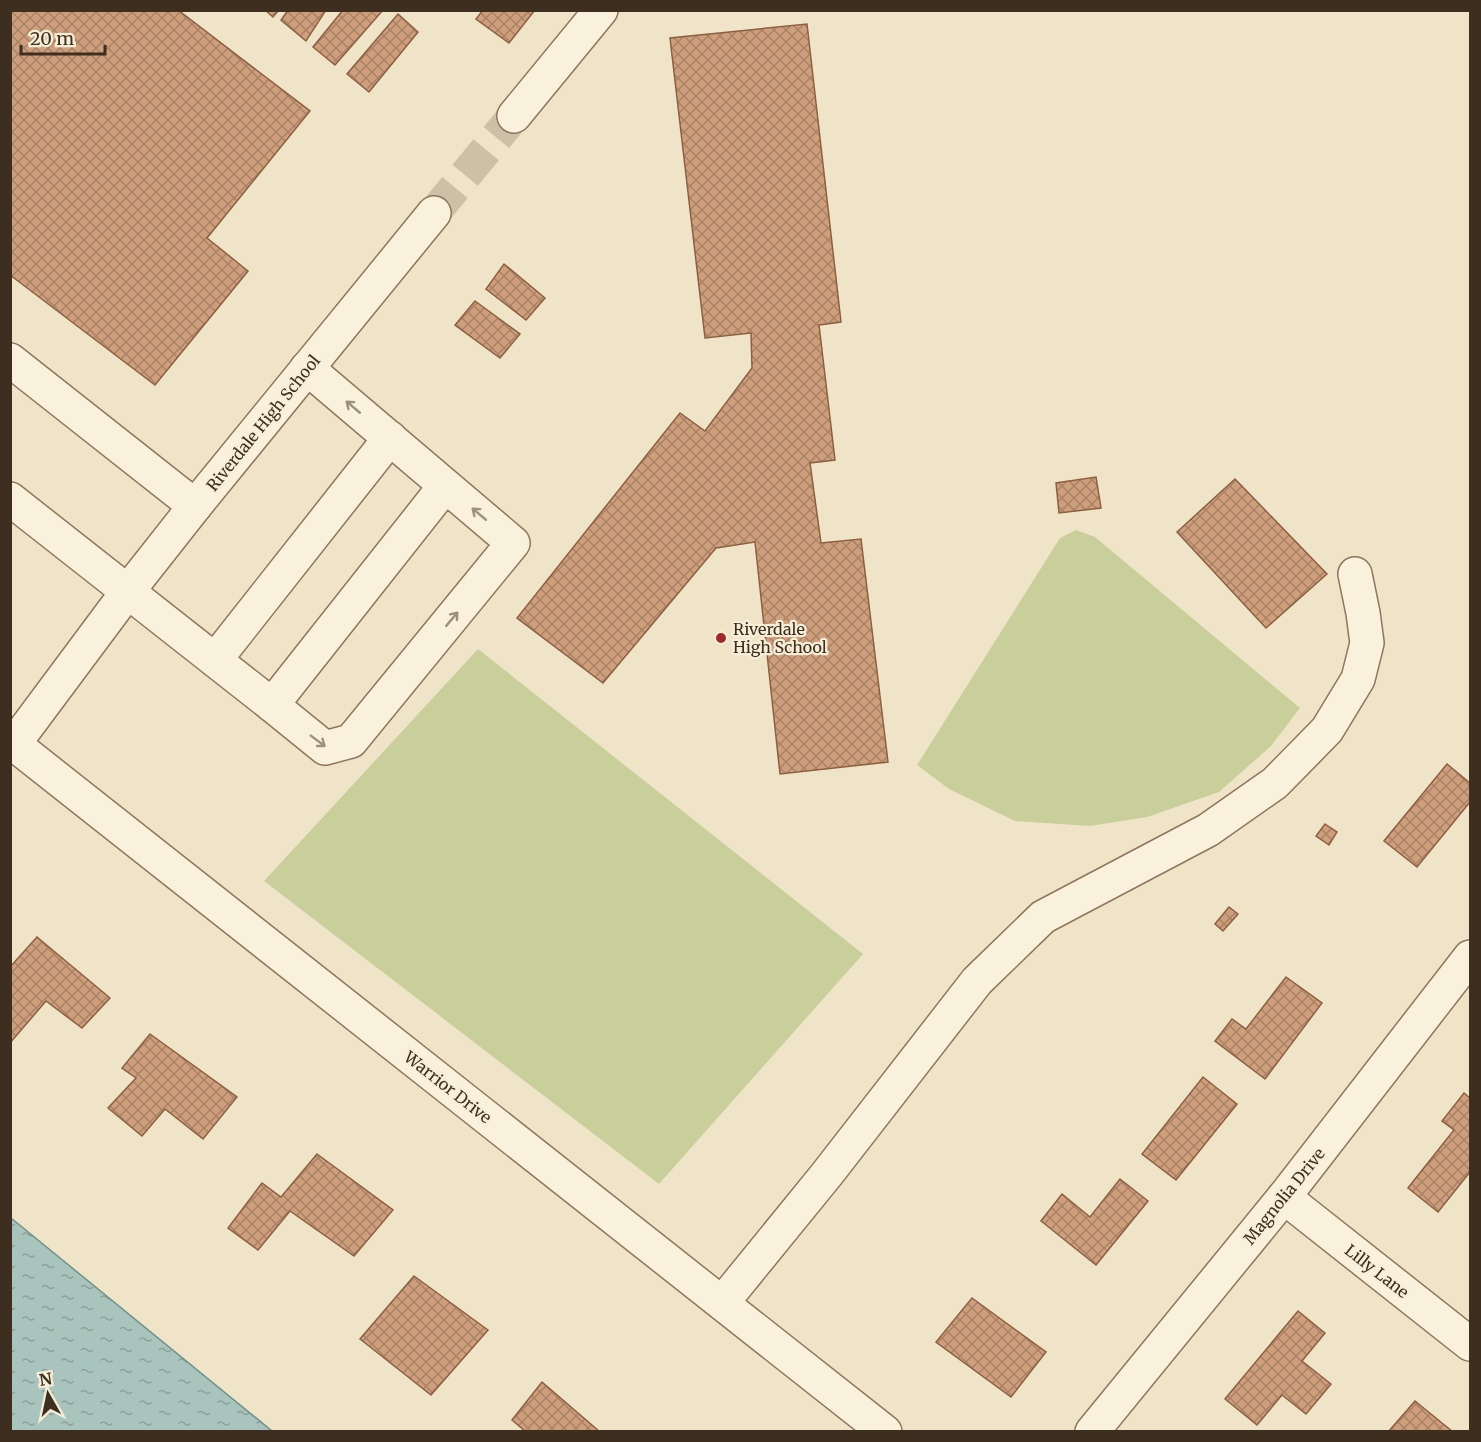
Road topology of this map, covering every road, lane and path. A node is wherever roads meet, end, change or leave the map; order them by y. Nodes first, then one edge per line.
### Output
1 (601, 10) edge
2 (514, 116) tunnel mouth
3 (434, 213) tunnel mouth
4 (10, 360) edge
5 (307, 368) junction
6 (390, 438) junction
7 (445, 486) junction
8 (10, 499) edge
9 (195, 506) junction
10 (1355, 574) dead end
11 (128, 591) junction
12 (215, 660) junction
13 (272, 705) junction
14 (12, 743) edge
15 (1470, 957) edge
16 (1284, 1197) junction
17 (722, 1303) junction
18 (1470, 1344) edge
19 (885, 1431) edge
20 (1092, 1431) edge

1 - 2 street
3 - 5 street, Riverdale High School
4 - 9 street, Riverdale High School
6 -> 5 street
5 - 9 street, Riverdale High School
6 - 7 street
6 - 12 street
7 - 13 street
13 -> 7 street
8 - 11 street
9 - 11 street
10 - 17 street
11 - 12 street
11 - 14 street
12 - 13 street
14 - 17 street, Warrior Drive
15 - 16 street, Magnolia Drive
16 - 18 street, Lilly Lane
16 - 20 street, Magnolia Drive
17 - 19 street, Warrior Drive

